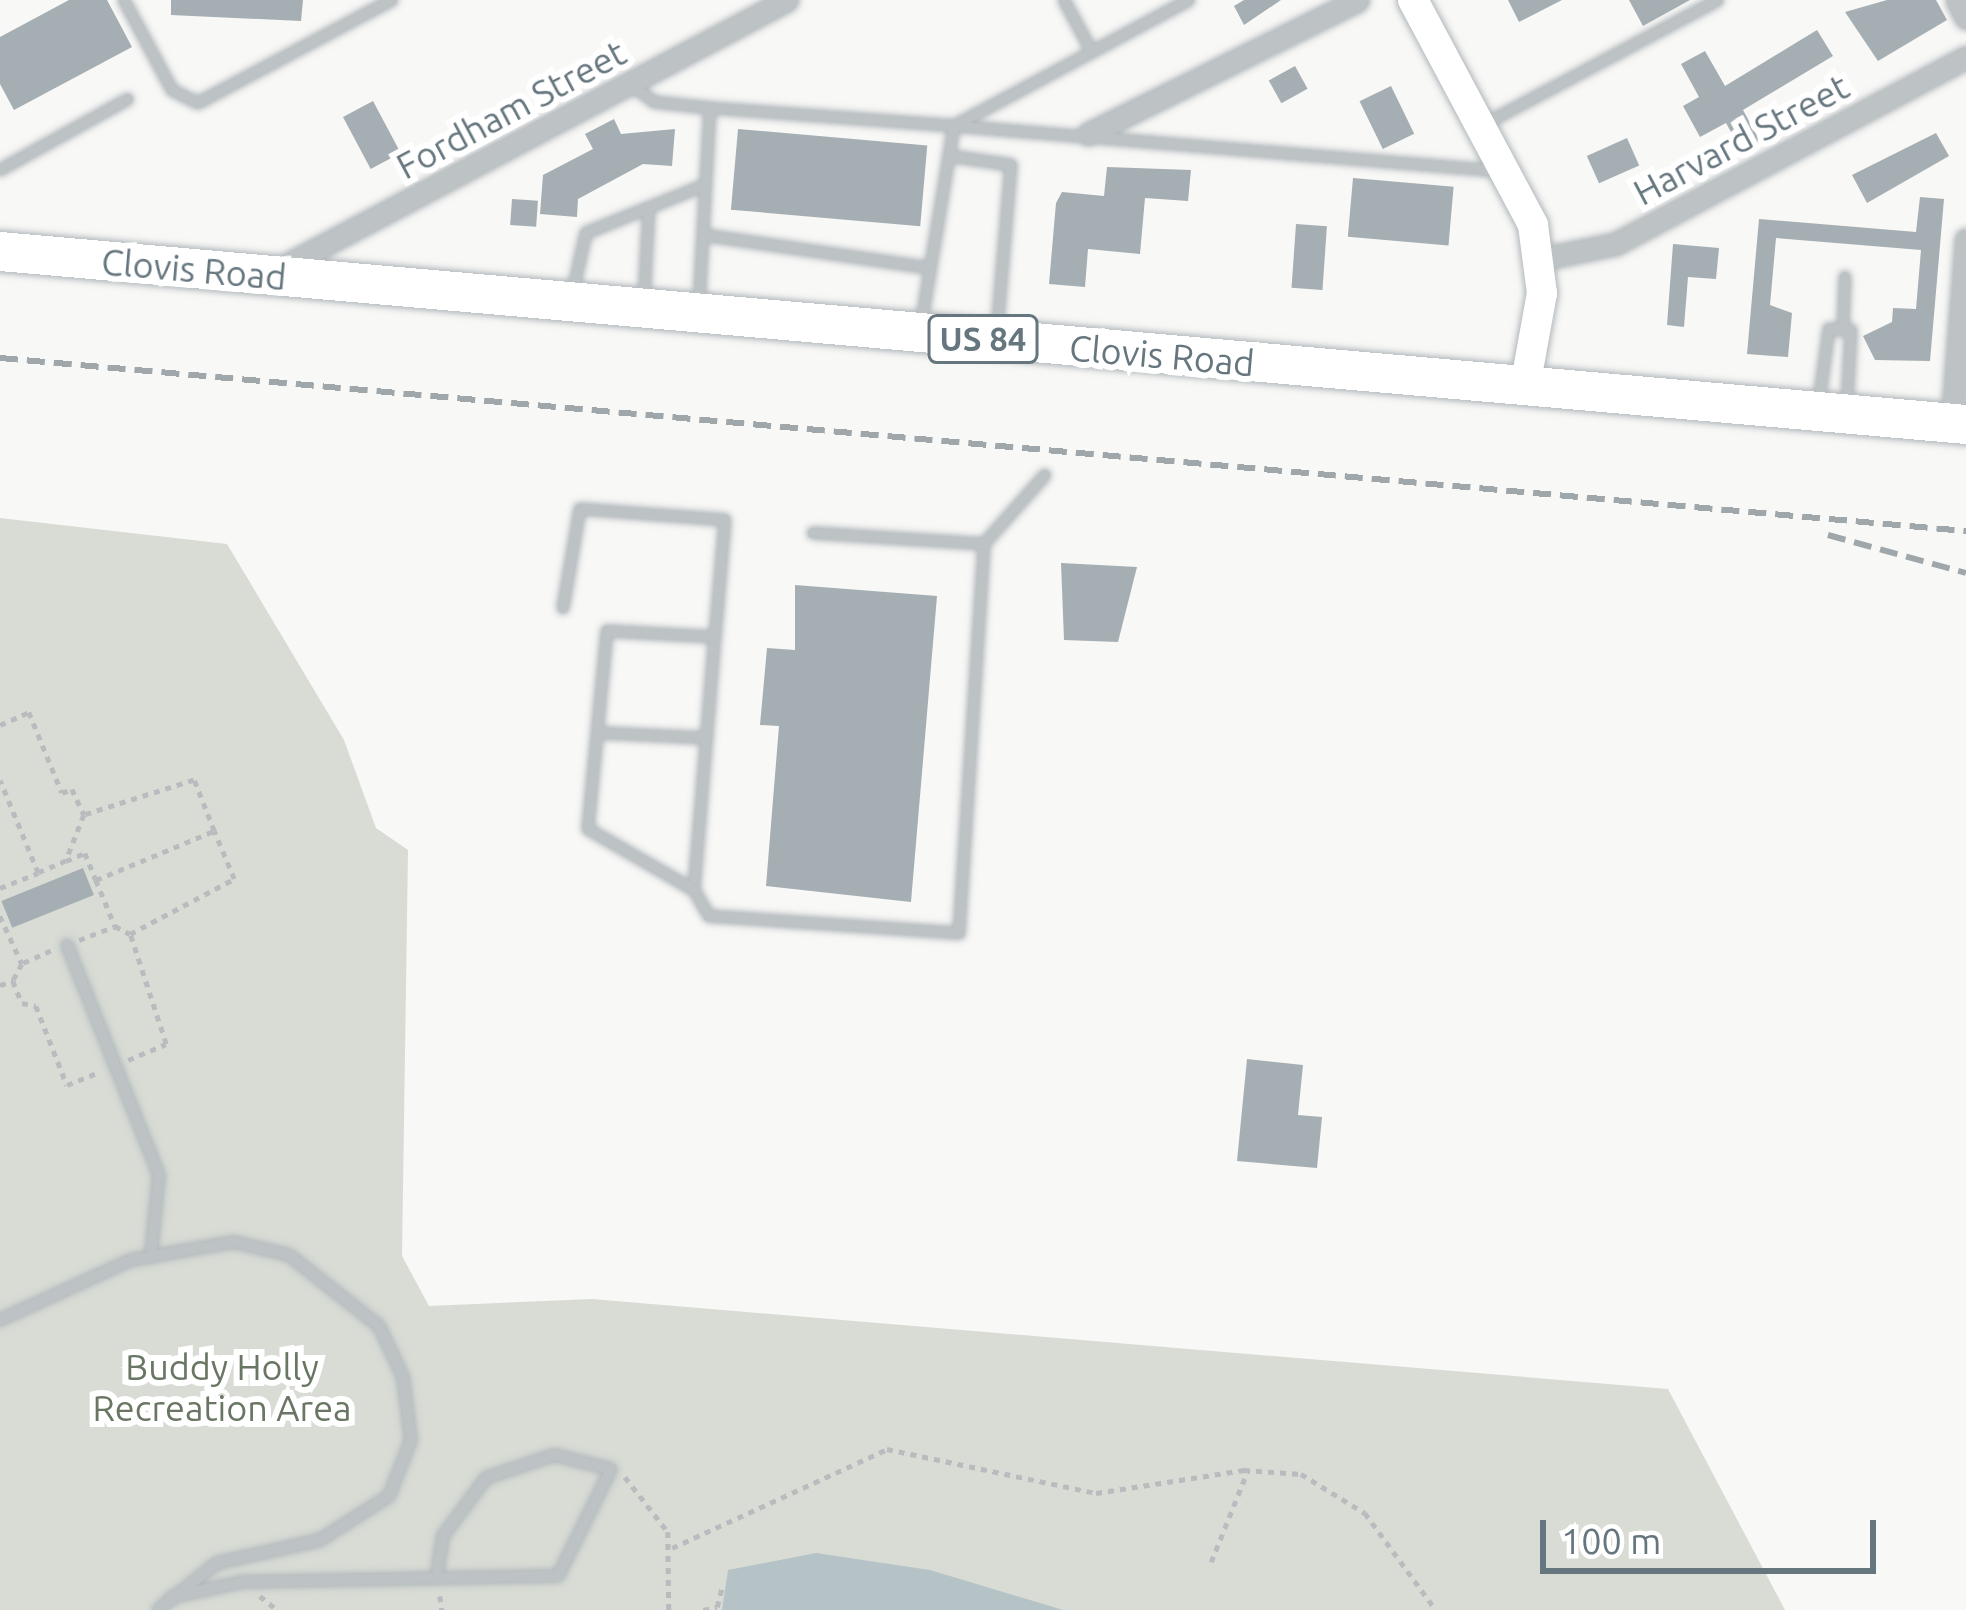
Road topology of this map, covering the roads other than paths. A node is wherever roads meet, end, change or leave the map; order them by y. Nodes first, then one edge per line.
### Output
1 (124, 0) edge
2 (392, 0) edge
3 (787, 0) edge
4 (1064, 0) edge
5 (1189, 0) edge
6 (1358, 0) edge
7 (1413, 0) edge
8 (1718, 0) edge
9 (1957, 0) edge
10 (1966, 18) edge
11 (1092, 52) junction
12 (1966, 57) edge
13 (628, 84) junction
14 (128, 99) dead end
15 (710, 108) junction
16 (954, 126) junction
17 (1482, 126) junction
18 (1088, 134) junction
19 (950, 156) junction
20 (0, 167) edge
21 (1508, 172) junction
22 (705, 185) junction
23 (649, 208) junction
24 (703, 235) junction
25 (1966, 240) edge
26 (0, 251) edge
27 (1541, 259) junction
28 (930, 268) junction
29 (266, 276) junction
30 (1845, 277) dead end
31 (572, 303) junction
32 (643, 309) junction
33 (699, 314) junction
34 (1843, 330) junction
35 (919, 334) junction
36 (996, 340) junction
37 (1525, 387) junction
38 (1832, 412) junction
39 (1959, 424) edge
40 (1045, 475) dead end
41 (813, 533) dead end
42 (984, 544) junction
43 (563, 608) dead end
44 (716, 638) junction
45 (601, 733) junction
46 (706, 738) junction
47 (694, 890) junction
48 (67, 945) road end
49 (151, 1255) junction
50 (0, 1320) edge
51 (436, 1573) junction
52 (168, 1598) junction
53 (158, 1610) edge

1 - 2 lane
3 - 13 street, Fordham Street
4 - 11 lane
5 - 11 lane
6 - 18 street
7 - 17 street
8 - 17 lane
9 - 10 street
11 - 16 lane
12 - 27 street, Harvard Street
13 - 15 lane
13 - 29 street, Fordham Street
14 - 20 lane
15 - 16 lane
15 - 22 lane
16 - 18 lane
16 - 19 lane
17 - 21 street
18 - 21 lane
19 - 28 lane
19 - 36 lane
21 - 27 street
22 - 23 lane
22 - 24 lane
23 - 31 lane
23 - 32 lane
24 - 28 lane
24 - 33 lane
25 - 39 street
26 - 29 highway, Clovis Road / US 84
27 - 37 street
28 - 35 lane
29 - 31 highway, Clovis Road / US 84
30 - 34 lane
31 - 32 highway, Clovis Road / US 84
32 - 33 highway, Clovis Road / US 84
33 - 35 highway, Clovis Road / US 84
34 - 38 lane
34 - 38 lane
35 - 36 highway, Clovis Road / US 84
36 - 37 highway, Clovis Road / US 84
37 - 38 highway, Clovis Road / US 84
38 - 39 highway, Clovis Road / US 84
40 - 42 lane
41 - 42 lane
42 - 47 lane
43 - 44 lane
44 - 45 lane
44 - 46 lane
45 - 46 lane
45 - 47 lane
46 - 47 lane
48 - 49 lane
49 - 50 lane
49 - 52 lane
51 - 51 lane
51 - 52 lane
52 - 53 lane

